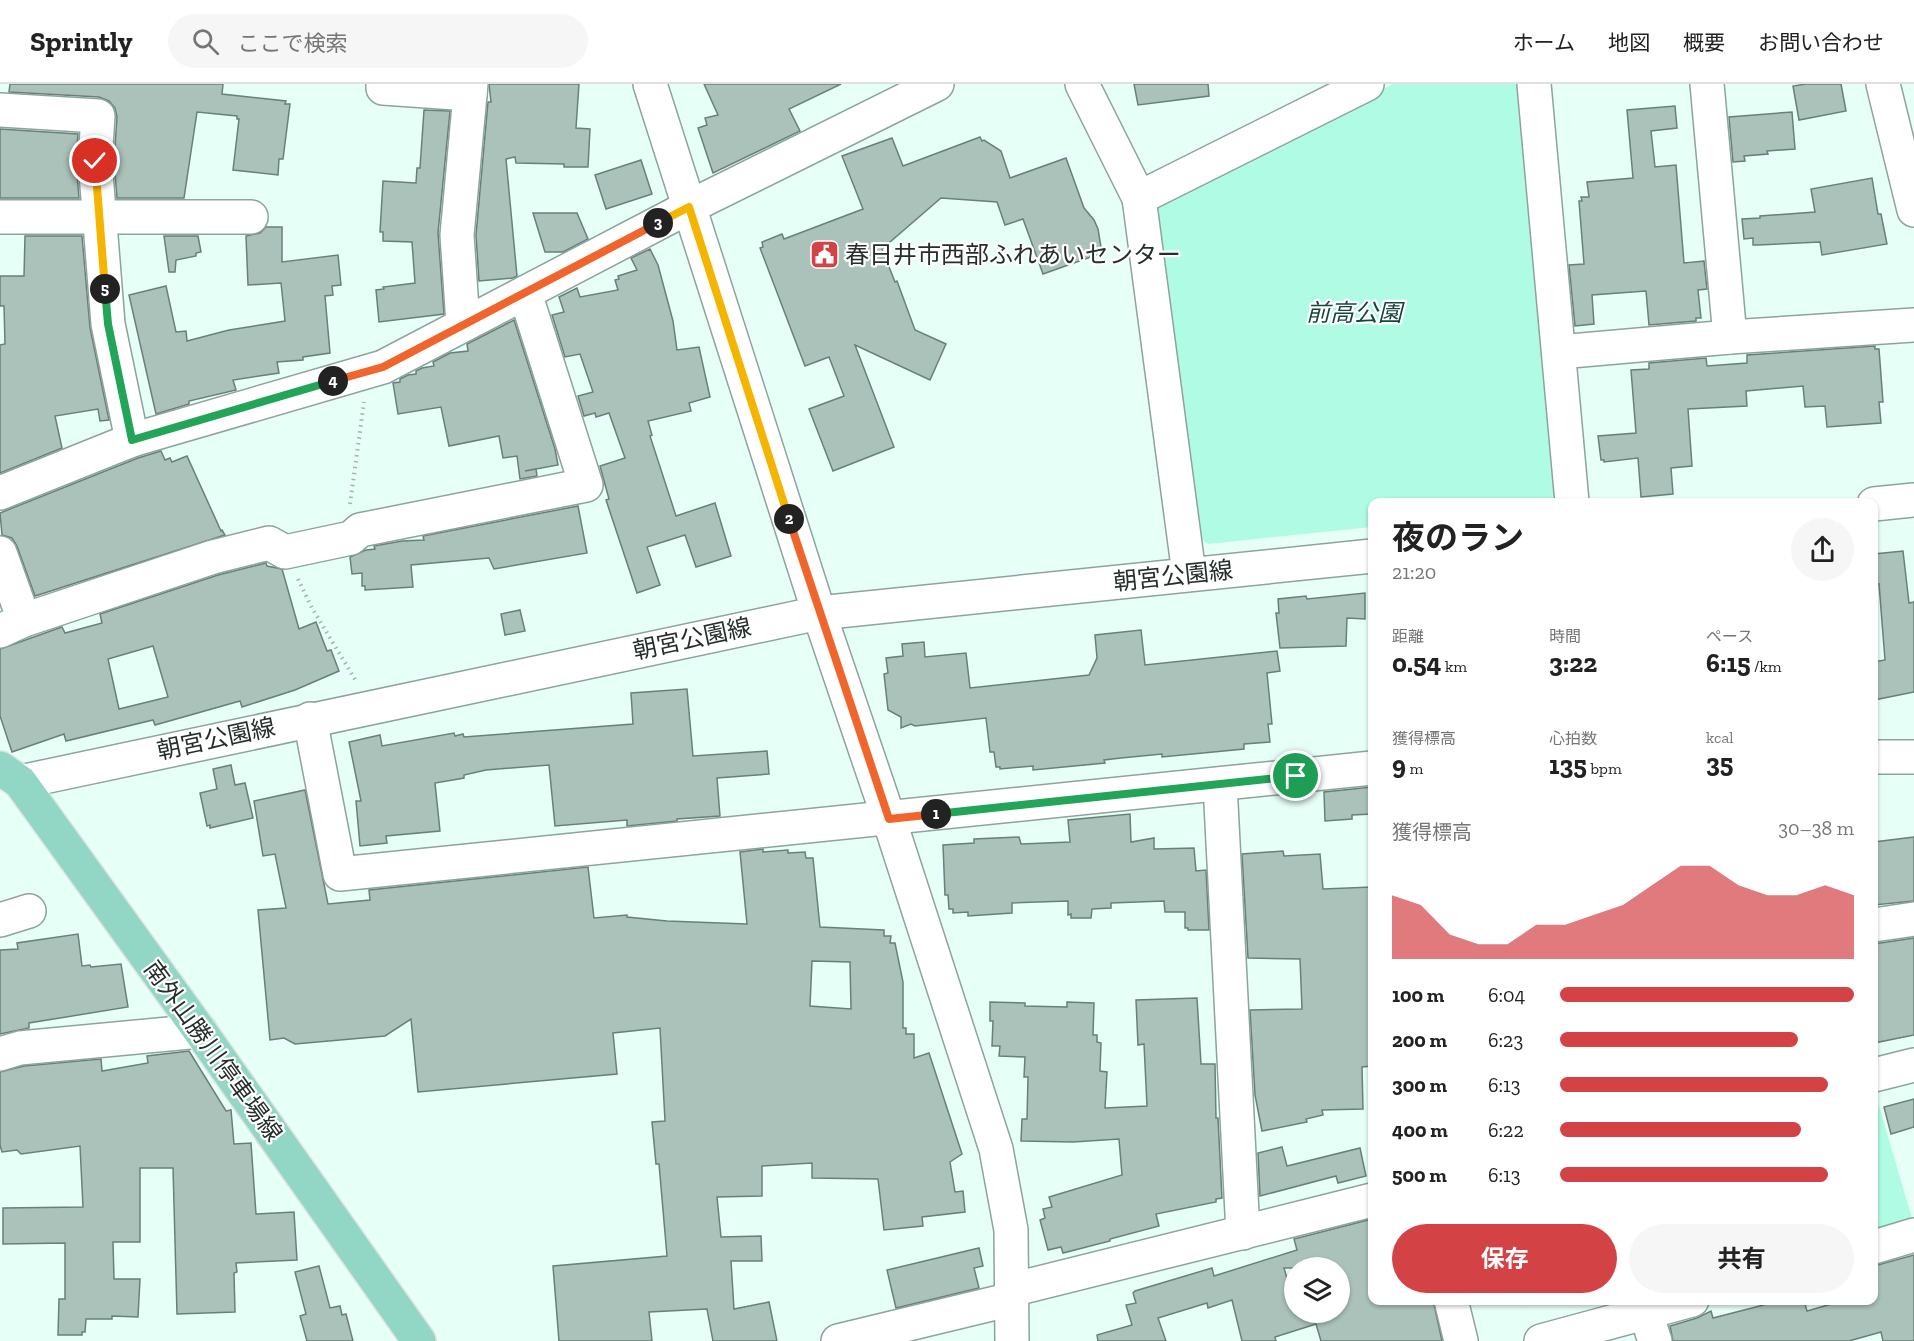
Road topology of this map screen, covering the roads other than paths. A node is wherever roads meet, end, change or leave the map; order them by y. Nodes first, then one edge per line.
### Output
1 (383, 84) edge
2 (650, 84) edge
3 (937, 84) edge
4 (1082, 84) edge
5 (1367, 84) edge
6 (1534, 84) edge
7 (1707, 84) edge
8 (1883, 84) edge
9 (471, 89) edge
10 (0, 110) edge
11 (1139, 198) junction
12 (689, 207) junction
13 (1914, 210) edge
14 (0, 216) edge
15 (99, 216) junction
16 (251, 217) dead end
17 (525, 293) junction
18 (464, 324) junction
19 (1914, 325) edge
20 (1730, 337) junction
21 (1559, 352) junction
22 (132, 440) junction
23 (0, 493) edge
24 (1572, 498) edge
25 (1914, 500) edge
26 (1878, 504) edge
27 (0, 553) edge
28 (1368, 556) edge
29 (1189, 574) junction
30 (819, 613) junction
31 (12, 625) edge
32 (310, 719) junction
33 (1878, 757) edge
34 (1914, 757) edge
35 (1368, 768) edge
36 (10, 775) edge
37 (1220, 784) junction
38 (889, 819) junction
39 (1914, 919) edge
40 (1878, 924) edge
41 (200, 1031) junction
42 (0, 1054) edge
43 (1914, 1065) edge
44 (1878, 1074) edge
45 (1368, 1201) edge
46 (1243, 1233) junction
47 (1914, 1235) edge
48 (1878, 1246) edge
49 (1012, 1295) junction
50 (1451, 1305) edge
51 (1684, 1305) edge
52 (1650, 1328) edge
53 (419, 1341) edge
54 (838, 1341) edge
55 (1012, 1341) edge
56 (1461, 1341) edge
57 (1541, 1341) edge

1 - 9 street
2 - 12 street
3 - 12 street
4 - 11 street
5 - 11 street
6 - 21 street
7 - 20 street
8 - 13 street
9 - 18 street
10 - 15 street
11 - 29 street
12 - 17 street
12 - 30 street
14 - 15 street
15 - 16 street
15 - 22 street
17 - 18 street
17 - 31 street
18 - 22 street
19 - 20 street
20 - 21 street
21 - 24 street
22 - 23 street
25 - 26 street
27 - 31 street
28 - 29 street, 朝宮公園線
29 - 30 street, 朝宮公園線
30 - 32 street, 朝宮公園線
30 - 38 street
32 - 36 street, 朝宮公園線
32 - 38 street
33 - 34 street
35 - 37 street
36 - 41 main road, 南外山勝川停車場線
37 - 38 street
37 - 46 street
38 - 49 street
39 - 40 street
41 - 42 street
41 - 53 main road, 南外山勝川停車場線
43 - 44 street
45 - 46 street
46 - 49 street
47 - 48 street
49 - 54 street
49 - 55 street
50 - 56 street
51 - 52 street
52 - 57 street

